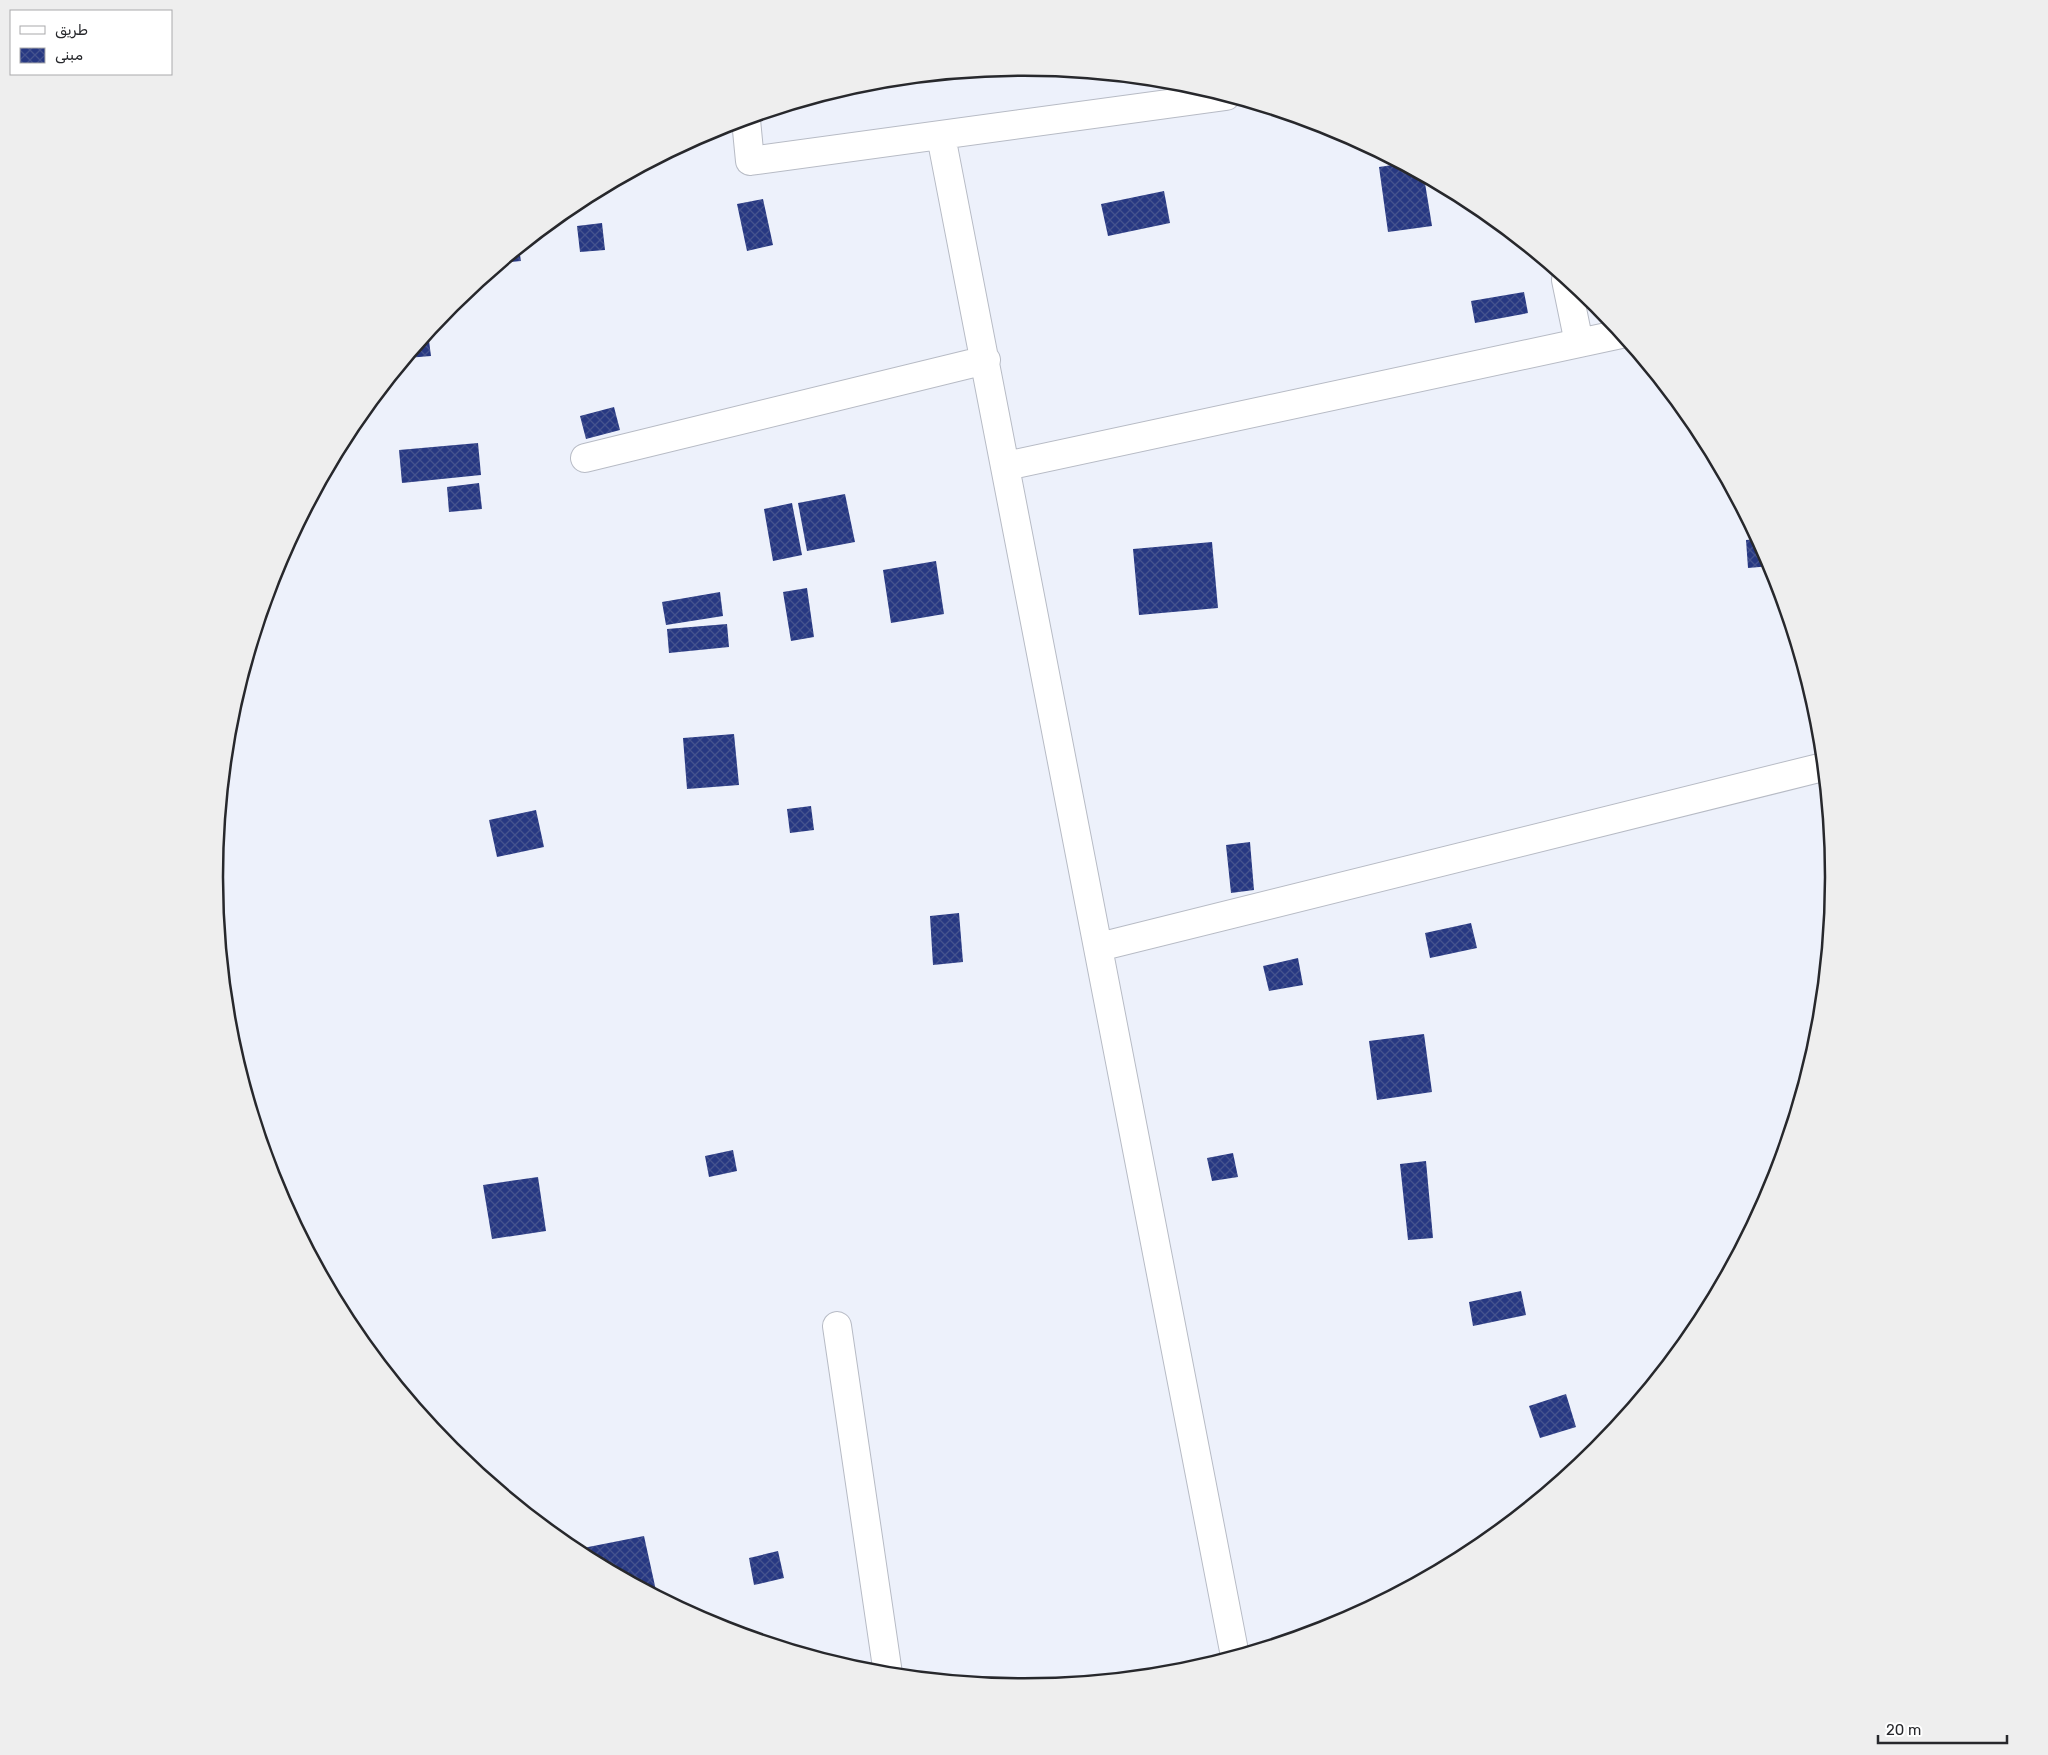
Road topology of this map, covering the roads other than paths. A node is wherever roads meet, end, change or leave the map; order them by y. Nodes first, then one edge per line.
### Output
1 (1208, 99) edge
2 (747, 126) edge
3 (941, 136) junction
4 (1568, 290) edge
5 (1614, 336) edge
6 (1579, 343) junction
7 (986, 360) junction
8 (585, 458) dead end
9 (1006, 466) junction
10 (1817, 768) edge
11 (1099, 947) junction
12 (837, 1326) dead end
13 (1234, 1650) edge
14 (887, 1666) edge

1 - 3 street
2 - 3 street
3 - 7 street
4 - 6 street
5 - 6 street
6 - 9 street
7 - 8 street
7 - 9 street
9 - 11 street
10 - 11 street
11 - 13 street
12 - 14 street

